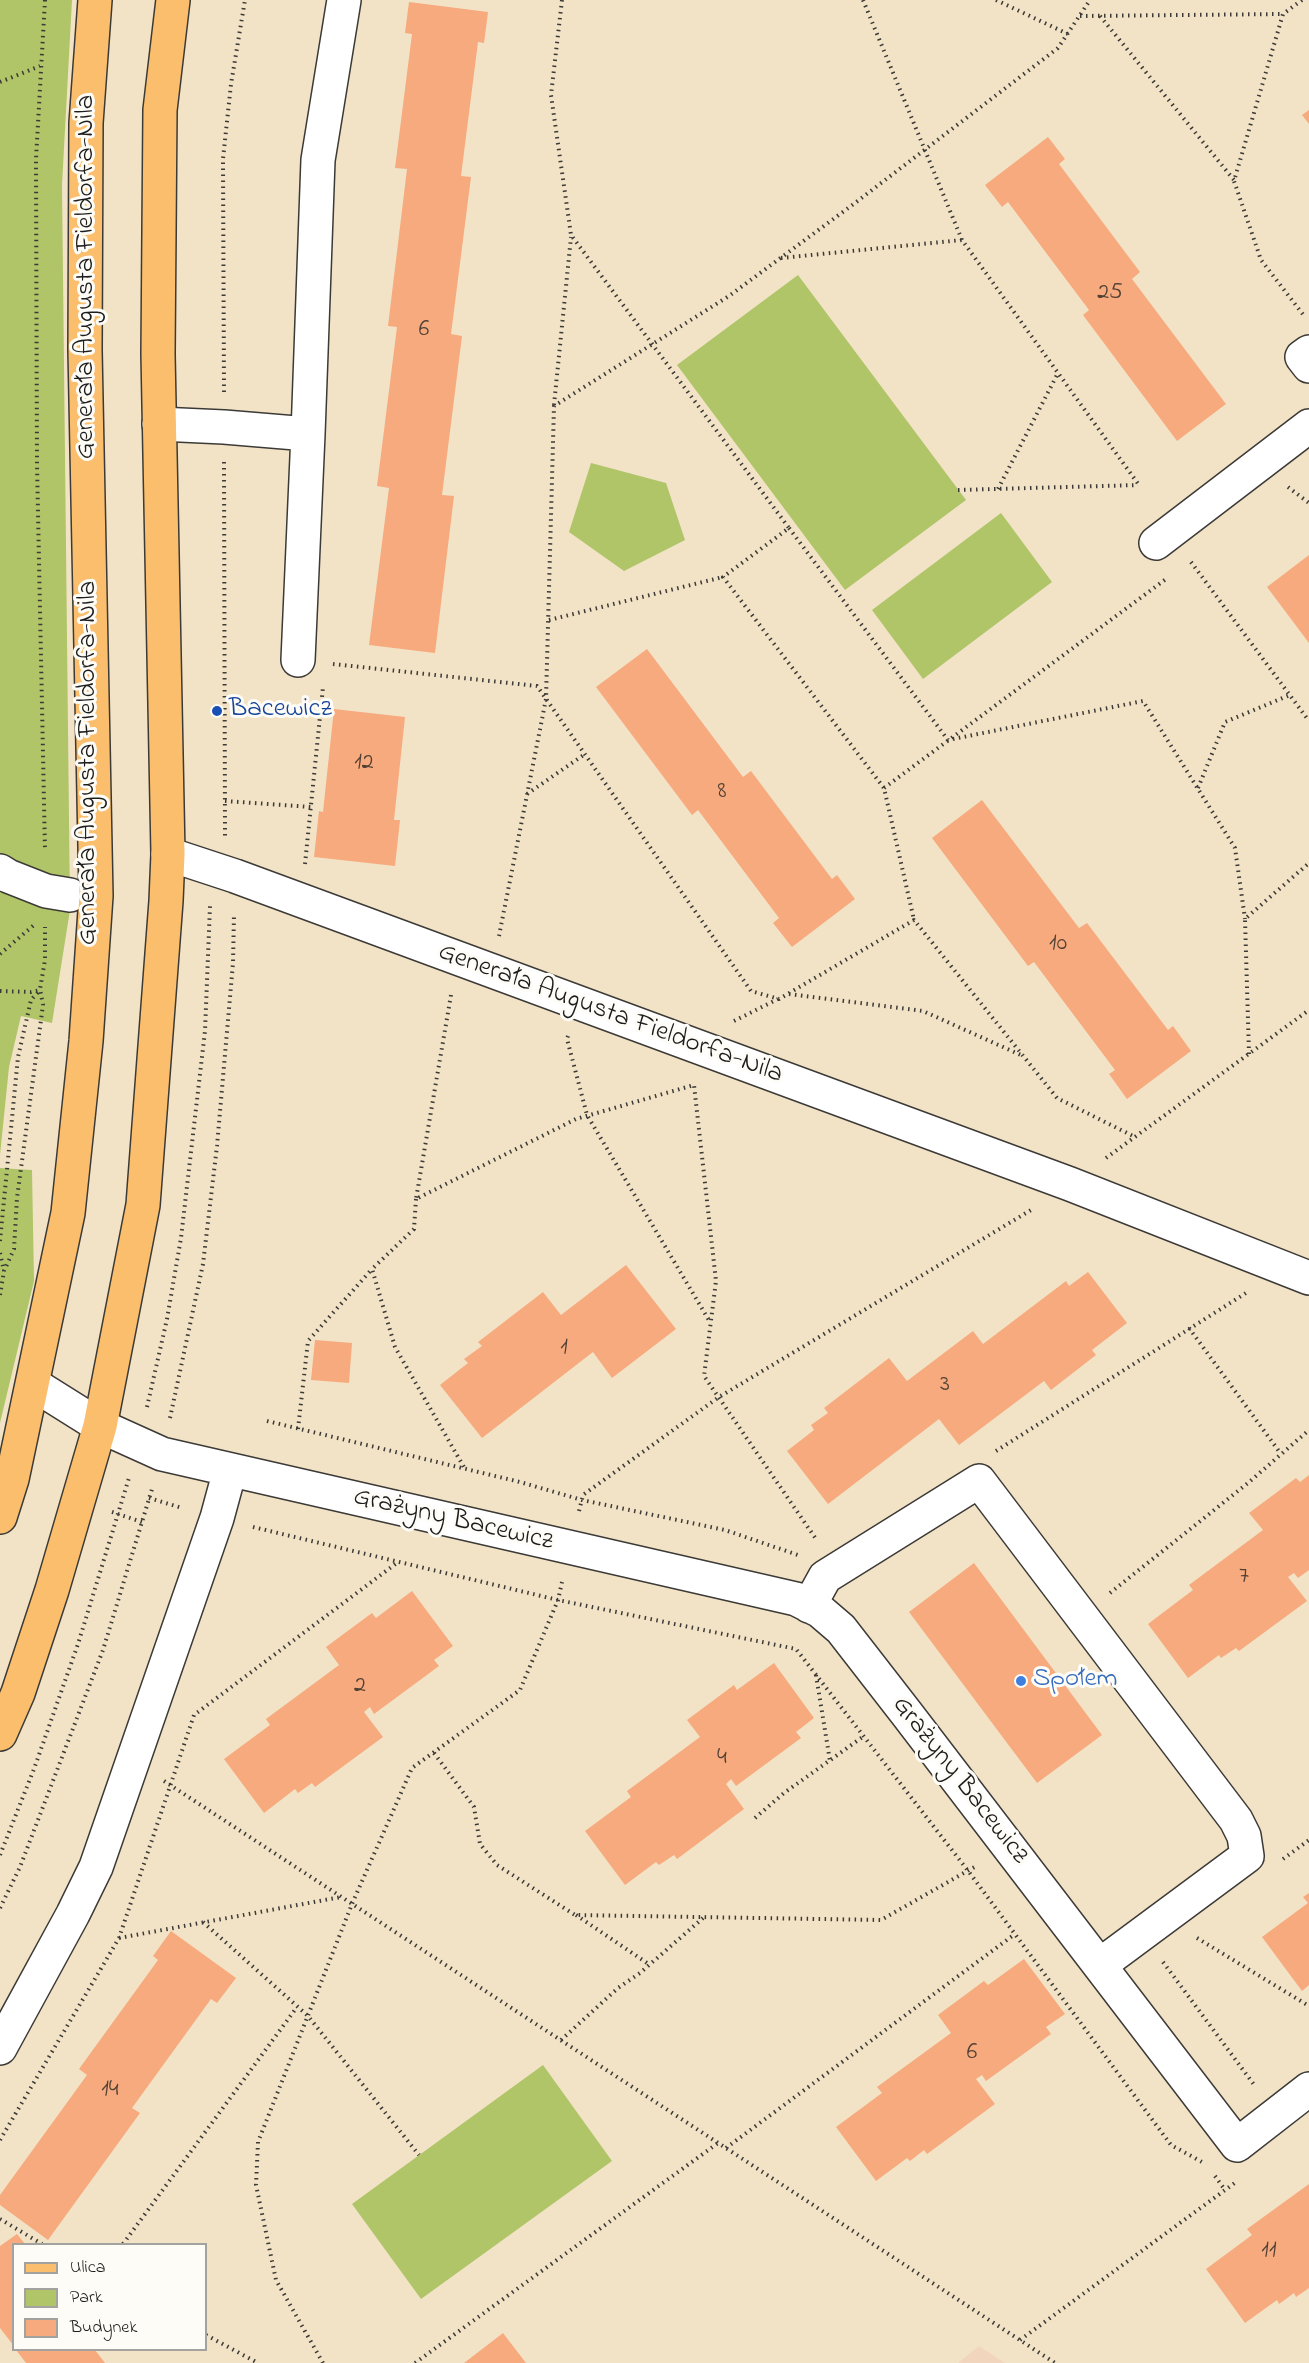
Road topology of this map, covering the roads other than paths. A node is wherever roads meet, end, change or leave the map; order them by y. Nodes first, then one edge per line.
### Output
1 (95, 0) edge
2 (173, 0) edge
3 (344, 0) edge
4 (1309, 352) edge
5 (1309, 366) edge
6 (159, 424) junction
7 (1309, 426) edge
8 (308, 434) junction
9 (1156, 543) dead end
10 (312, 661) road end
11 (168, 854) junction
12 (0, 871) edge
13 (54, 898) road end
14 (1297, 1273) edge
15 (33, 1384) junction
16 (100, 1426) junction
17 (230, 1470) junction
18 (0, 1517) edge
19 (809, 1606) junction
20 (0, 1734) edge
21 (1100, 1965) junction
22 (0, 2048) edge
23 (1309, 2089) edge

1 - 15 main road, Generała Augusta Fieldorfa-Nila
2 - 6 main road
3 - 8 street
4 - 5 street
6 - 8 street
6 - 11 main road
7 - 9 street
8 - 10 street
11 - 14 street, Generała Augusta Fieldorfa-Nila
11 - 16 main road
12 - 13 street
15 - 16 street, Grażyny Bacewicz
15 - 18 main road, Generała Augusta Fieldorfa-Nila
16 - 17 street, Grażyny Bacewicz
16 - 20 main road
17 - 19 street, Grażyny Bacewicz
17 - 22 street
19 - 21 street, Grażyny Bacewicz
19 - 21 street
21 - 23 street, Grażyny Bacewicz

